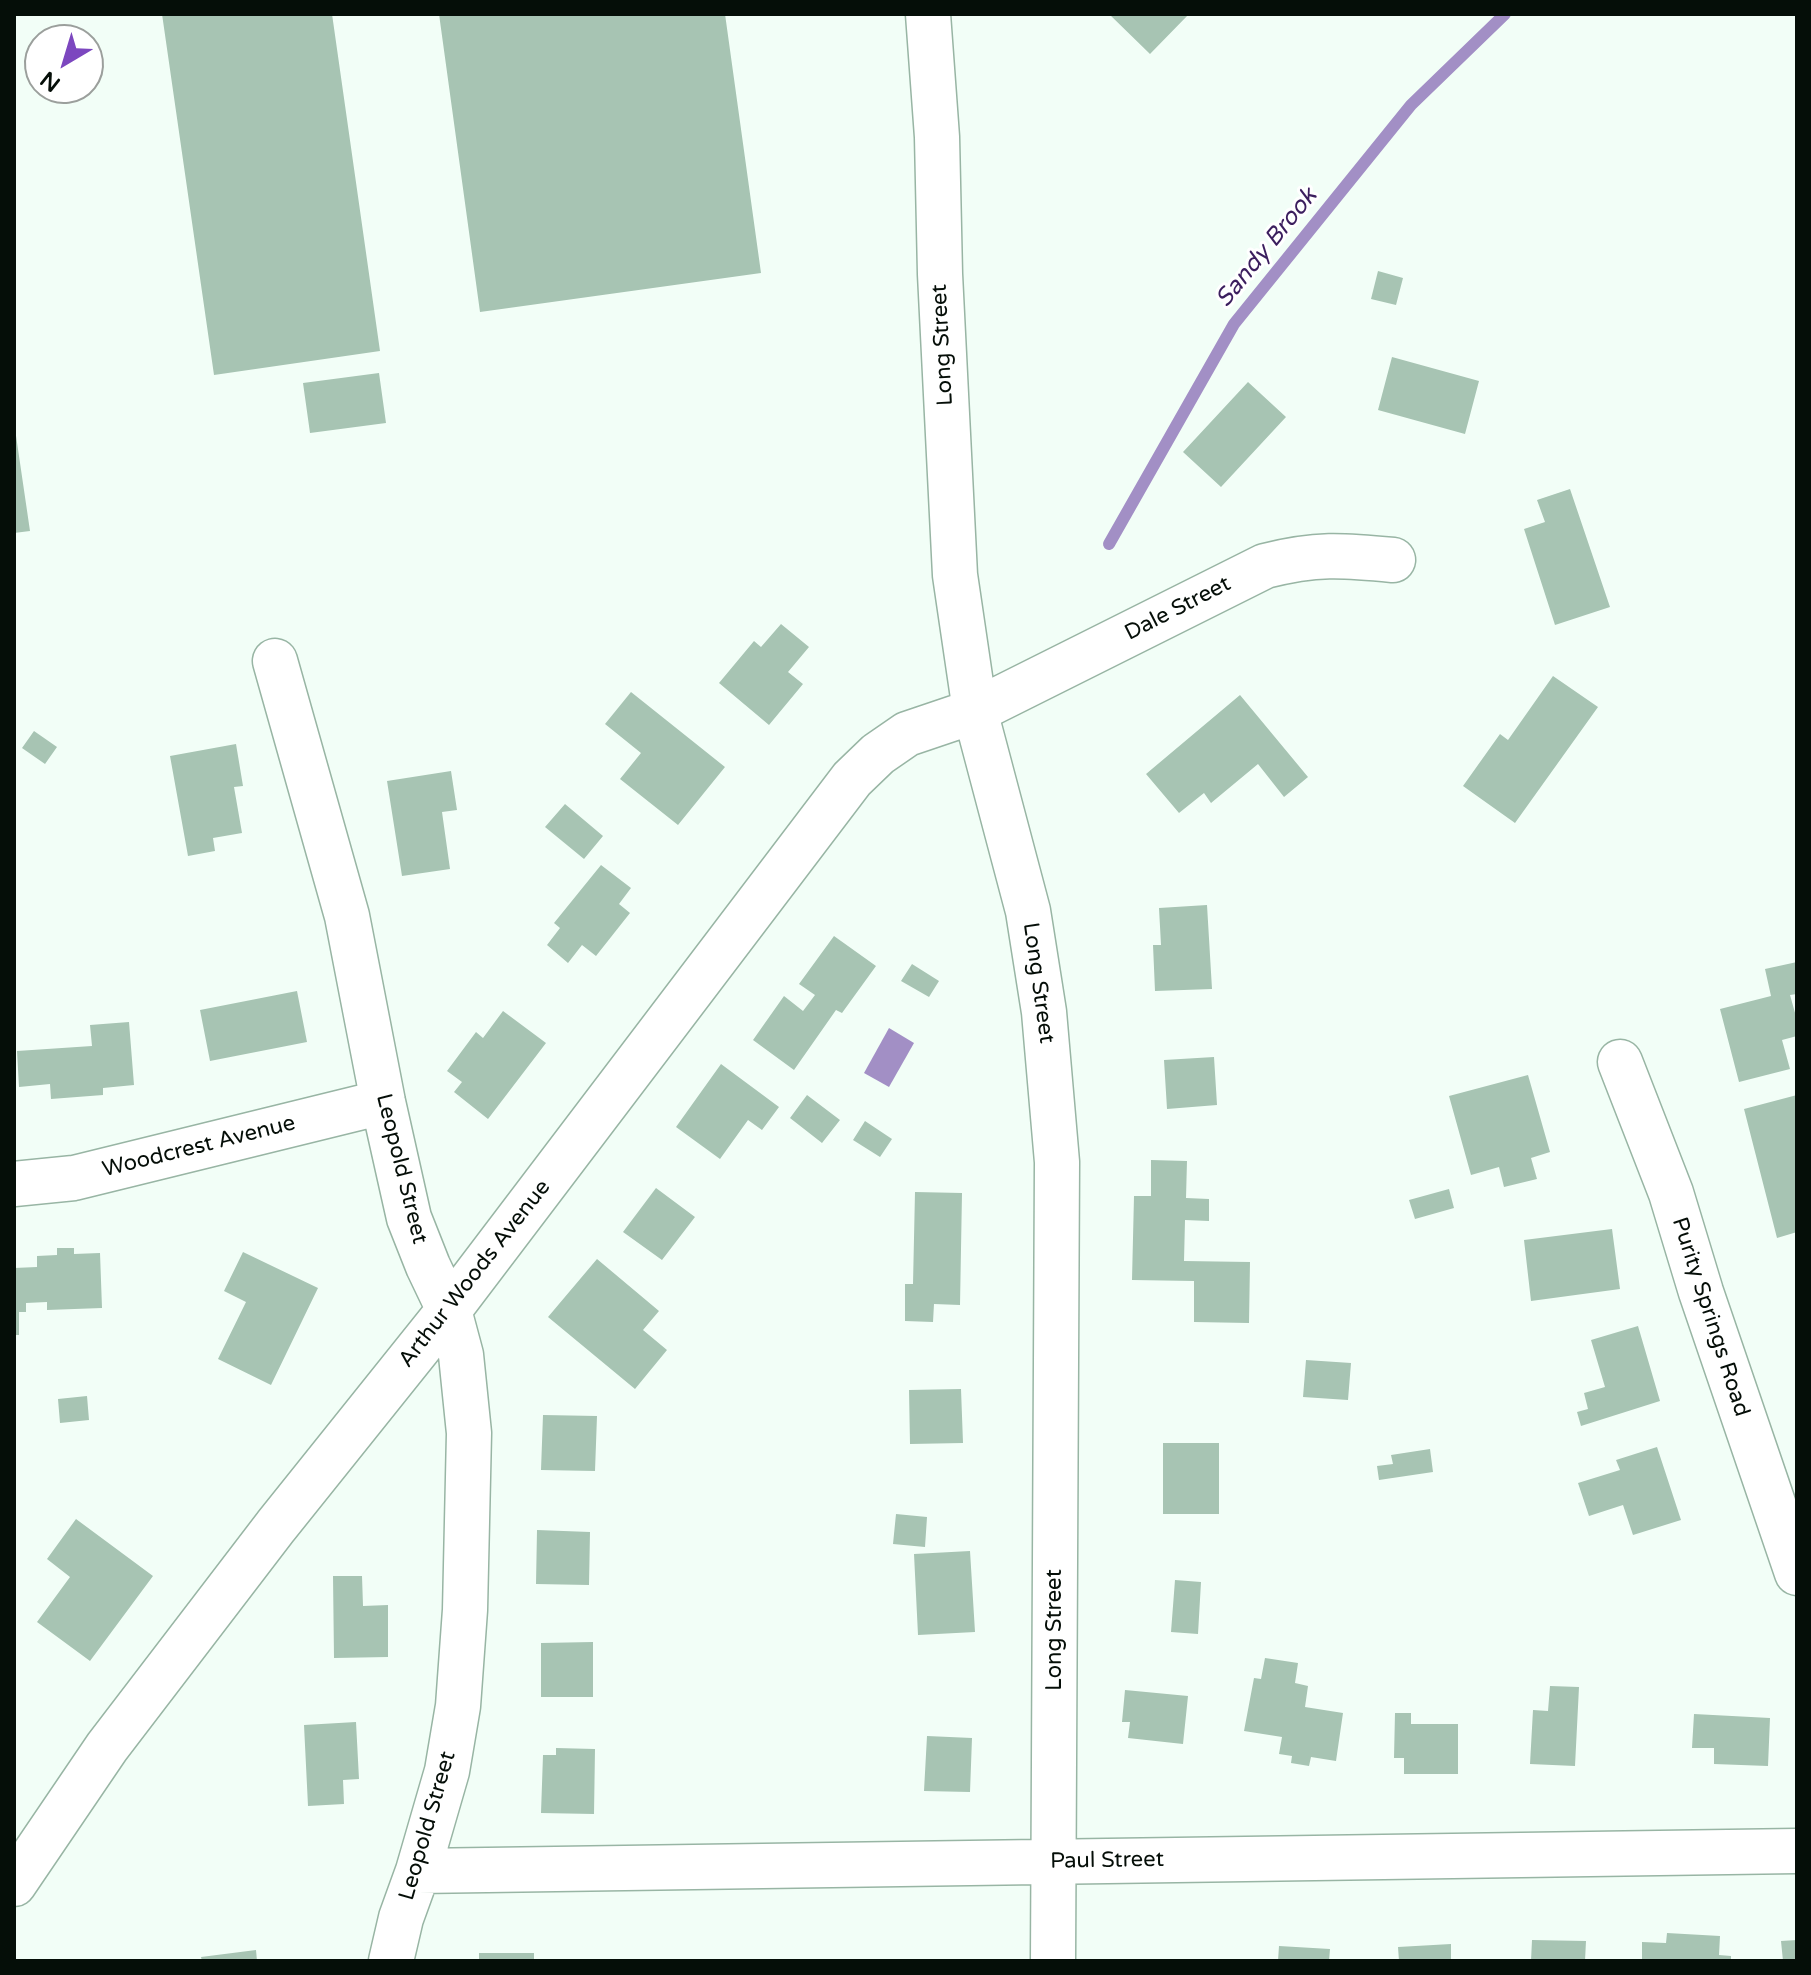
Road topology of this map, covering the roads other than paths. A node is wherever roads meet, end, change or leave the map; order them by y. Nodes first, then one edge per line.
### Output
1 (928, 14) edge
2 (1393, 560) dead end
3 (275, 661) dead end
4 (975, 711) junction
5 (1620, 1062) dead end
6 (383, 1102) junction
7 (14, 1184) edge
8 (449, 1310) junction
9 (1797, 1573) edge
10 (1797, 1851) edge
11 (1054, 1862) junction
12 (418, 1871) junction
13 (14, 1884) edge
14 (391, 1961) edge
15 (1053, 1961) edge

1 - 4 street, Long Street
2 - 4 street, Dale Street
3 - 6 street, Leopold Street
4 - 8 street, Arthur Woods Avenue
4 - 11 street, Long Street
5 - 9 street, Purity Springs Road
6 - 7 street, Woodcrest Avenue
6 - 8 street, Leopold Street
8 - 12 street, Leopold Street
8 - 13 street, Arthur Woods Avenue
10 - 11 street, Paul Street
11 - 12 street, Paul Street
11 - 15 street, Long Street
12 - 14 street, Leopold Street

